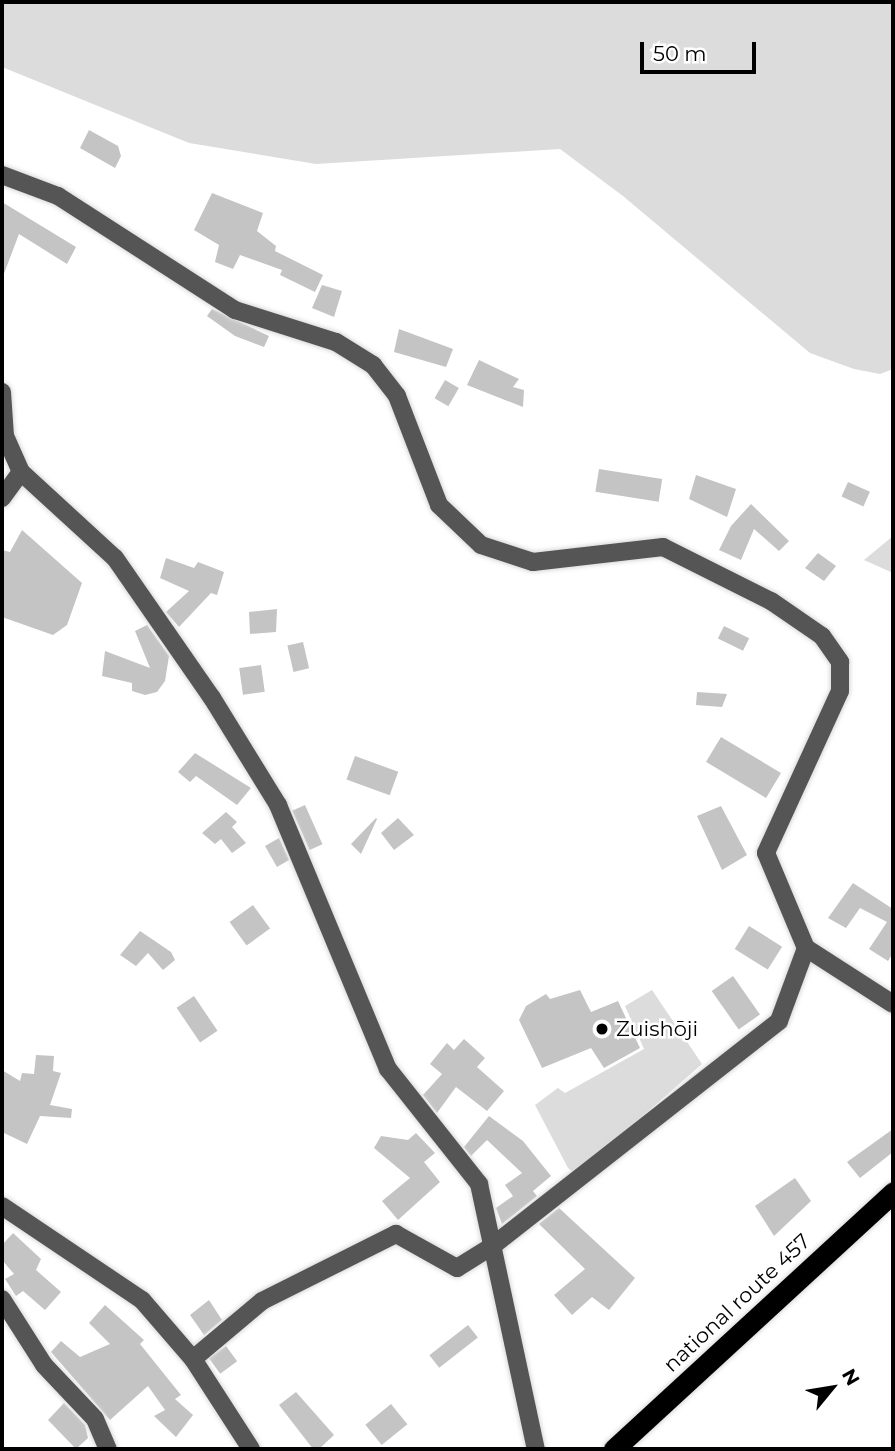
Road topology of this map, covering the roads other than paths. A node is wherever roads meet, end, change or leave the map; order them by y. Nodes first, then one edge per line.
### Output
1 (2, 175) edge
2 (2, 392) edge
3 (21, 472) junction
4 (2, 498) edge
5 (806, 948) junction
6 (893, 1004) edge
7 (893, 1192) edge
8 (2, 1206) edge
9 (491, 1247) junction
10 (2, 1299) edge
11 (192, 1359) junction
12 (108, 1449) edge
13 (251, 1449) edge
14 (536, 1449) edge
15 (614, 1449) edge

1 - 5 street
2 - 3 street
3 - 4 street
3 - 9 street
5 - 6 street
5 - 9 street
7 - 15 highway, national route 457
8 - 11 street
9 - 11 street
9 - 14 street
10 - 12 street
11 - 13 street

